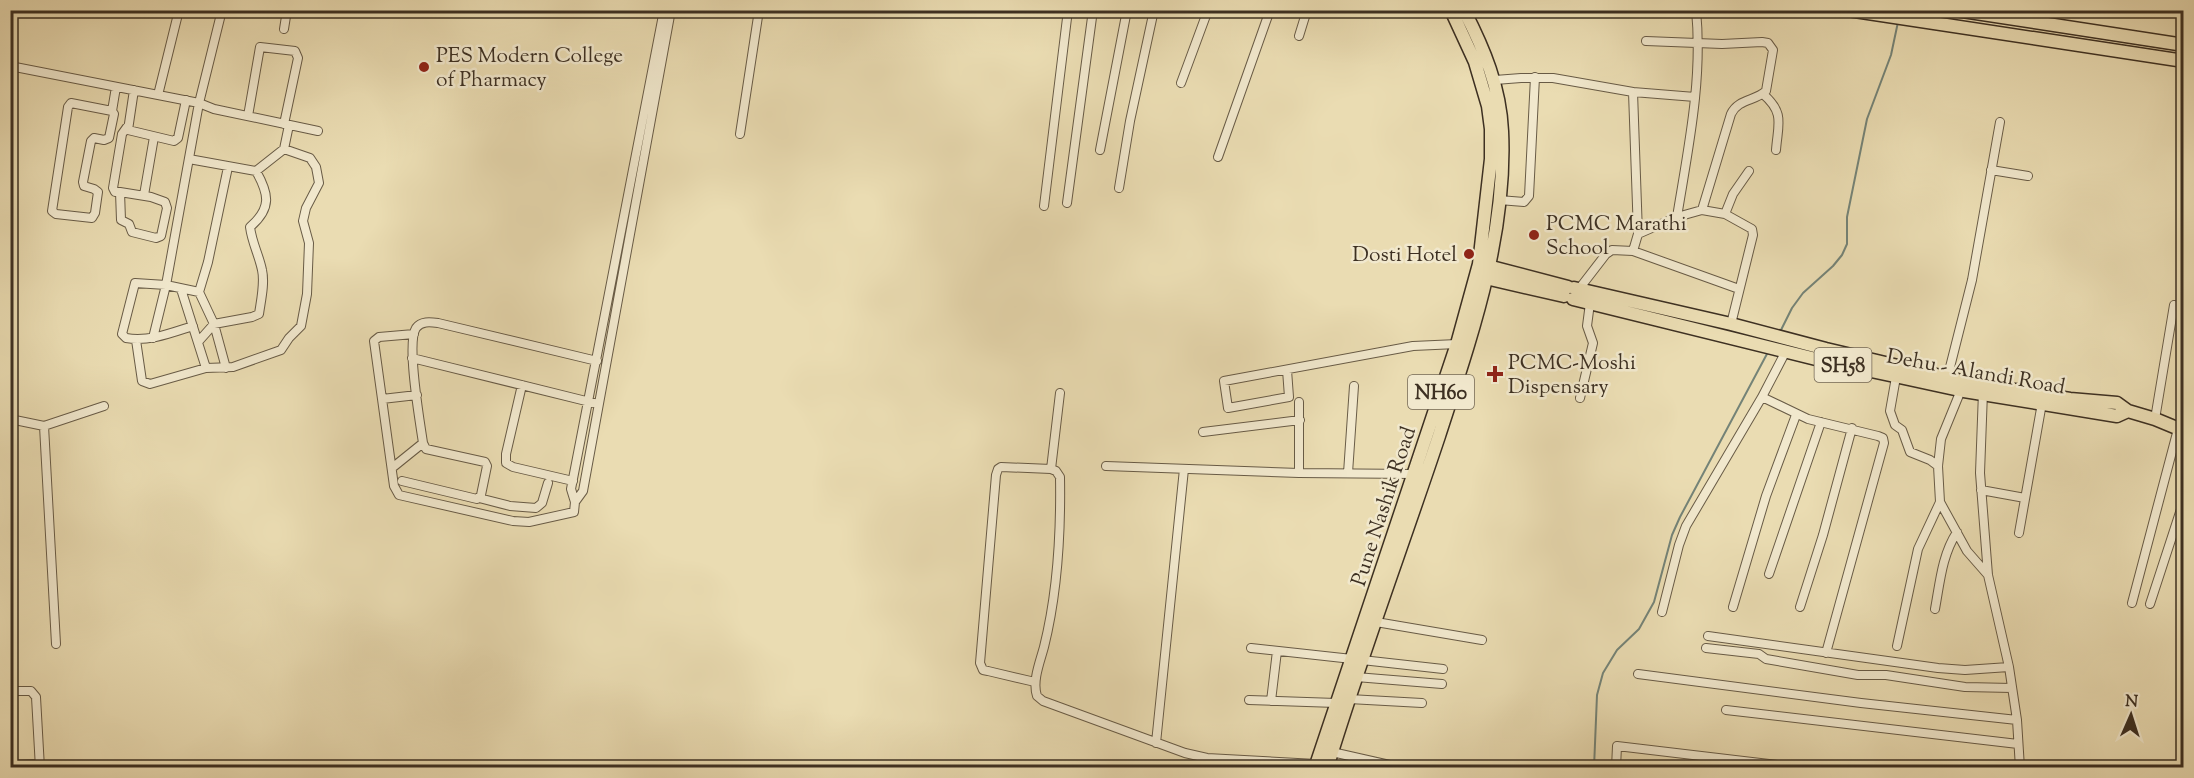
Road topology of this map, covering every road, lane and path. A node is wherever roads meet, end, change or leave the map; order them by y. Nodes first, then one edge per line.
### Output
1 (179, 10) edge
2 (222, 10) edge
3 (287, 10) edge
4 (664, 10) edge
5 (671, 10) edge
6 (759, 10) edge
7 (1068, 10) edge
8 (1093, 10) edge
9 (1128, 10) edge
10 (1154, 10) edge
11 (1208, 10) edge
12 (1270, 10) edge
13 (1307, 10) edge
14 (1451, 10) edge
15 (1464, 10) edge
16 (1696, 10) edge
17 (1848, 10) edge
18 (1956, 10) edge
19 (665, 22) junction
20 (284, 29) dead end
21 (1299, 36) dead end
22 (1646, 41) dead end
23 (1699, 44) junction
24 (2184, 45) edge
25 (2184, 61) edge
26 (10, 66) edge
27 (1535, 77) junction
28 (1495, 80) junction
29 (1181, 82) dead end
30 (116, 87) junction
31 (134, 90) junction
32 (1633, 92) junction
33 (1763, 94) junction
34 (158, 95) junction
35 (1695, 97) junction
36 (186, 100) junction
37 (199, 103) junction
38 (112, 111) junction
39 (248, 116) junction
40 (2000, 122) dead end
41 (287, 124) junction
42 (127, 127) junction
43 (318, 131) dead end
44 (740, 134) dead end
45 (154, 137) junction
46 (284, 149) junction
47 (1100, 150) dead end
48 (1776, 150) dead end
49 (1218, 157) dead end
50 (189, 159) junction
51 (228, 167) junction
52 (1991, 170) junction
53 (256, 171) junction
54 (1749, 171) dead end
55 (2028, 176) dead end
56 (1119, 188) dead end
57 (120, 192) junction
58 (144, 195) junction
59 (1499, 200) junction
60 (1067, 203) dead end
61 (1044, 206) dead end
62 (1701, 210) junction
63 (1725, 214) junction
64 (1677, 217) junction
65 (1638, 234) junction
66 (1633, 251) junction
67 (1483, 271) junction
68 (166, 285) junction
69 (181, 289) junction
70 (1739, 289) junction
71 (199, 292) junction
72 (1571, 292) junction
73 (1590, 303) junction
74 (2174, 305) dead end
75 (214, 324) junction
76 (1731, 324) junction
77 (193, 326) junction
78 (414, 334) junction
79 (153, 338) junction
80 (136, 340) junction
81 (198, 342) junction
82 (1457, 344) junction
83 (1786, 351) junction
84 (412, 358) junction
85 (597, 360) junction
86 (206, 368) junction
87 (226, 368) junction
88 (1287, 370) junction
89 (1896, 377) junction
90 (1946, 382) junction
91 (522, 385) junction
92 (1354, 386) dead end
93 (1983, 389) junction
94 (1961, 390) junction
95 (1060, 393) dead end
96 (417, 395) junction
97 (1762, 397) junction
98 (1580, 398) dead end
99 (382, 399) junction
100 (589, 402) junction
101 (1299, 402) dead end
102 (2042, 403) junction
103 (598, 404) junction
104 (104, 406) dead end
105 (2128, 411) junction
106 (1796, 415) junction
107 (2155, 418) junction
108 (10, 419) edge
109 (1300, 420) junction
110 (1821, 422) junction
111 (44, 426) junction
112 (1852, 428) junction
113 (2181, 430) edge
114 (1203, 432) dead end
115 (423, 444) junction
116 (1106, 466) dead end
117 (1938, 466) junction
118 (392, 468) junction
119 (1051, 469) junction
120 (1184, 469) junction
121 (1299, 473) junction
122 (1348, 473) junction
123 (1414, 474) junction
124 (402, 481) dead end
125 (573, 481) junction
126 (548, 483) dead end
127 (1981, 490) junction
128 (479, 498) junction
129 (2025, 498) junction
130 (2184, 500) edge
131 (575, 502) junction
132 (1940, 502) junction
133 (2179, 525) edge
134 (1957, 532) junction
135 (2019, 534) dead end
136 (1769, 574) dead end
137 (1988, 574) junction
138 (2132, 603) dead end
139 (2150, 604) dead end
140 (1733, 607) dead end
141 (1800, 607) dead end
142 (1935, 609) dead end
143 (1662, 612) dead end
144 (1376, 622) junction
145 (1708, 636) dead end
146 (1482, 640) dead end
147 (56, 644) dead end
148 (1897, 646) dead end
149 (1251, 648) dead end
150 (1706, 648) dead end
151 (1277, 651) junction
152 (1826, 653) junction
153 (1357, 659) junction
154 (2009, 667) junction
155 (1443, 669) dead end
156 (1638, 674) dead end
157 (1356, 677) junction
158 (1035, 682) junction
159 (1442, 684) dead end
160 (2012, 688) junction
161 (10, 691) edge
162 (1349, 699) junction
163 (1250, 700) dead end
164 (1272, 701) junction
165 (1336, 703) junction
166 (1422, 703) dead end
167 (1726, 710) dead end
168 (2017, 720) junction
169 (1156, 743) junction
170 (2018, 744) junction
171 (1332, 752) junction
172 (10, 765) edge
173 (40, 766) edge
174 (1319, 766) edge
175 (1402, 768) edge
176 (1616, 768) edge
177 (1802, 768) edge
178 (2020, 768) edge

1 - 34 street
2 - 37 street
3 - 20 street
4 - 19 street
5 - 19 street
6 - 44 street
7 - 61 street
8 - 60 street
9 - 47 street
10 - 56 street
11 - 29 street
12 - 49 street
13 - 21 street
14 - 67 main road, Pune Nashik Road / NH60
15 - 28 main road, Pune Nashik Road / NH60
16 - 23 street
17 - 25 main road
18 - 24 main road
19 - 85 street
19 - 103 street
22 - 23 street
23 - 33 street
23 - 35 street
26 - 30 street
27 - 28 street
27 - 32 street
27 - 59 street
28 - 59 main road, Pune Nashik Road / NH60
30 - 31 street
30 - 38 street
31 - 34 street
31 - 42 street
32 - 35 street
32 - 65 street
33 - 48 street
33 - 62 street
34 - 36 street
35 - 64 street
36 - 37 street
36 - 45 street
37 - 39 street
37 - 50 street
38 - 38 street
39 - 41 street
39 - 41 street
40 - 52 street
41 - 43 street
41 - 46 street
42 - 45 street
42 - 57 street
45 - 58 street
46 - 53 street
46 - 87 street
50 - 51 street
50 - 68 street
51 - 53 street
51 - 71 street
52 - 55 street
52 - 90 street
53 - 75 street
54 - 63 street
57 - 58 street
57 - 58 street
59 - 67 main road, Pune Nashik Road / NH60
62 - 63 street
62 - 64 street
63 - 70 street
64 - 65 street
65 - 66 street
66 - 70 street
66 - 72 street
67 - 72 main road, Dehu - Alandi Road / SH58
67 - 82 main road, Pune Nashik Road / NH60
67 - 144 main road, Pune Nashik Road / NH60
68 - 69 street
68 - 79 street
68 - 80 street
69 - 71 street
69 - 77 street
70 - 76 street
71 - 75 street
72 - 73 main road, Dehu - Alandi Road / SH58
72 - 76 main road, Dehu - Alandi Road / SH58
73 - 83 main road, Dehu - Alandi Road / SH58
73 - 98 street
74 - 107 street
75 - 81 street
75 - 87 street
76 - 90 main road, Dehu - Alandi Road / SH58
77 - 79 street
77 - 81 street
78 - 84 street
78 - 85 street
78 - 99 street
79 - 80 street
80 - 86 street
81 - 86 street
82 - 88 street
82 - 123 main road, Pune Nashik Road / NH60
83 - 89 main road, Dehu - Alandi Road / SH58
83 - 97 street
84 - 91 street
84 - 96 street
85 - 100 street
86 - 87 street
88 - 88 street
89 - 90 main road, Dehu - Alandi Road / SH58
89 - 117 street
90 - 93 main road, Dehu - Alandi Road / SH58
90 - 94 main road, Dehu - Alandi Road / SH58
91 - 100 street
91 - 125 street
92 - 122 street
93 - 94 main road, Dehu - Alandi Road / SH58
93 - 102 main road, Dehu - Alandi Road / SH58
93 - 105 main road, Dehu - Alandi Road / SH58
93 - 127 street
94 - 117 street
95 - 119 street
96 - 99 street
96 - 115 street
97 - 106 street
97 - 143 street
99 - 118 street
100 - 103 street
100 - 125 street
101 - 109 street
102 - 105 main road, Dehu - Alandi Road / SH58
102 - 129 street
103 - 131 street
104 - 111 street
105 - 107 main road, Dehu - Alandi Road / SH58
106 - 110 street
106 - 140 street
107 - 113 main road, Dehu - Alandi Road / SH58
108 - 111 street
109 - 114 street
109 - 121 street
110 - 112 street
110 - 136 street
111 - 147 street
112 - 141 street
112 - 152 street
113 - 138 street
115 - 118 street
115 - 128 street
116 - 120 street
117 - 132 street
118 - 131 street
119 - 158 street
119 - 158 street
120 - 121 street
120 - 169 street
121 - 122 street
122 - 123 street
123 - 153 main road, Pune Nashik Road / NH60
124 - 128 street
125 - 131 street
126 - 128 street
127 - 129 street
127 - 137 street
129 - 135 street
130 - 133 street
132 - 134 street
132 - 148 street
133 - 139 street
134 - 137 street
134 - 142 street
137 - 154 street
144 - 146 street
144 - 153 main road, Pune Nashik Road / NH60
145 - 152 street
149 - 151 street
150 - 160 street
151 - 153 street
151 - 164 street
152 - 154 street
153 - 155 street
153 - 157 main road, Pune Nashik Road / NH60
153 - 165 main road, Pune Nashik Road / NH60
154 - 160 street
156 - 168 street
157 - 159 street
157 - 162 main road, Pune Nashik Road / NH60
158 - 169 street
160 - 168 street
161 - 173 street
162 - 166 street
162 - 171 main road, Pune Nashik Road / NH60
163 - 164 street
164 - 165 street
165 - 174 main road, Pune Nashik Road / NH60
167 - 170 street
168 - 170 street
169 - 174 street
170 - 178 street
171 - 174 main road, Pune Nashik Road / NH60
171 - 175 street
172 - 173 street
176 - 177 street

